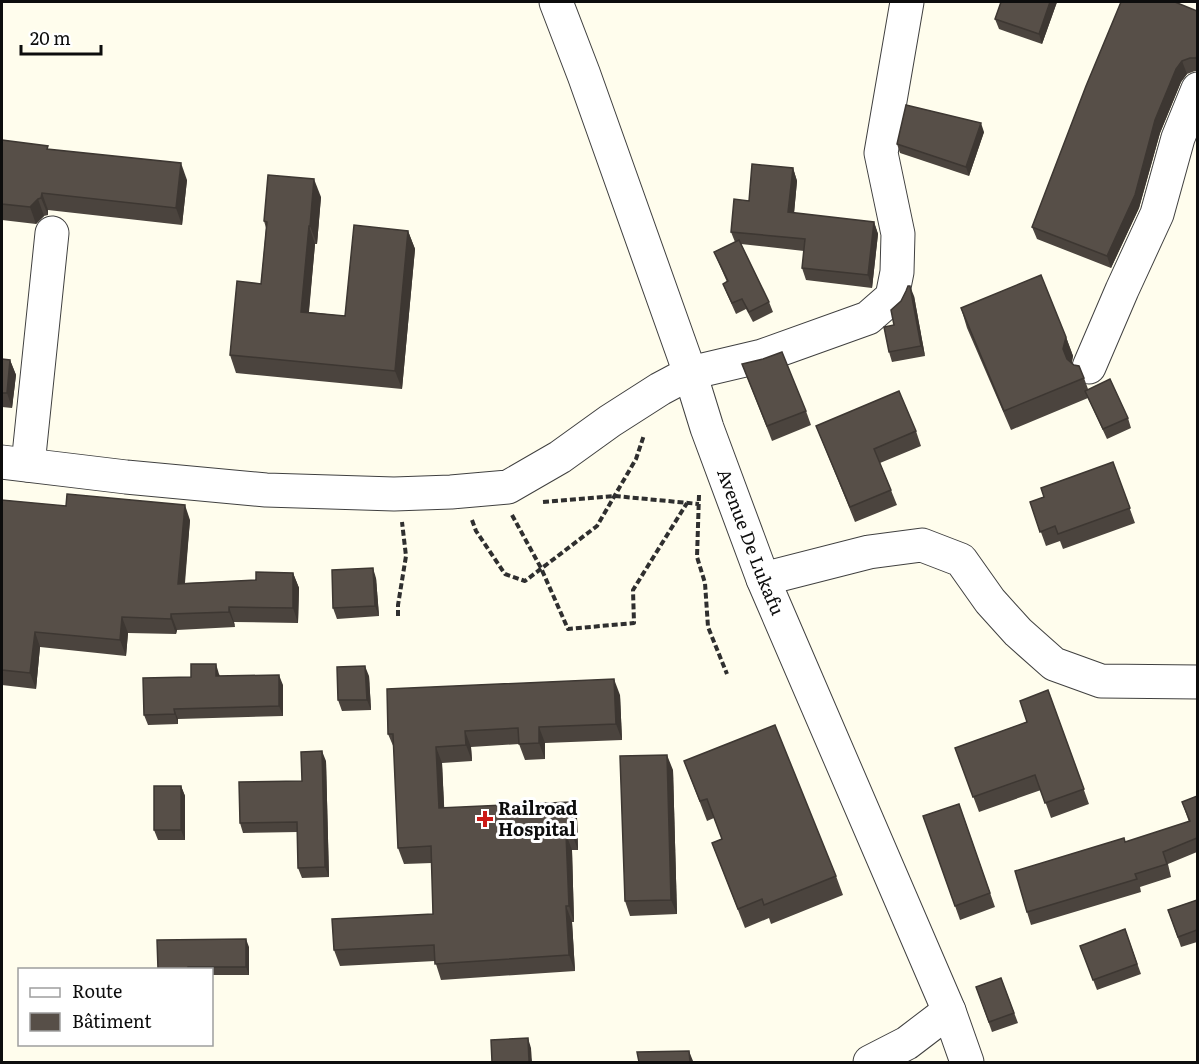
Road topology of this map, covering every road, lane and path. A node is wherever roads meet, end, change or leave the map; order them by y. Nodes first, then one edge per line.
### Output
1 (907, 2) edge
2 (558, 7) edge
3 (1197, 89) edge
4 (52, 233) dead end
5 (1089, 367) dead end
6 (690, 373) junction
7 (15, 464) edge
8 (699, 493) dead end
9 (533, 503) dead end
10 (687, 503) junction
11 (699, 504) junction
12 (511, 511) dead end
13 (763, 579) junction
14 (728, 674) dead end
15 (1197, 682) edge
16 (949, 1011) junction
17 (870, 1062) edge
18 (967, 1062) edge

1 - 6 street
2 - 6 street, Avenue De Lukafu
3 - 5 street
4 - 7 street
6 - 7 street
6 - 13 street, Avenue De Lukafu
8 - 11 path
9 - 10 path
10 - 11 path
10 - 12 path
11 - 14 path
13 - 15 street
13 - 16 street, Avenue De Lukafu
16 - 17 street
16 - 18 street, Avenue De Lukafu

